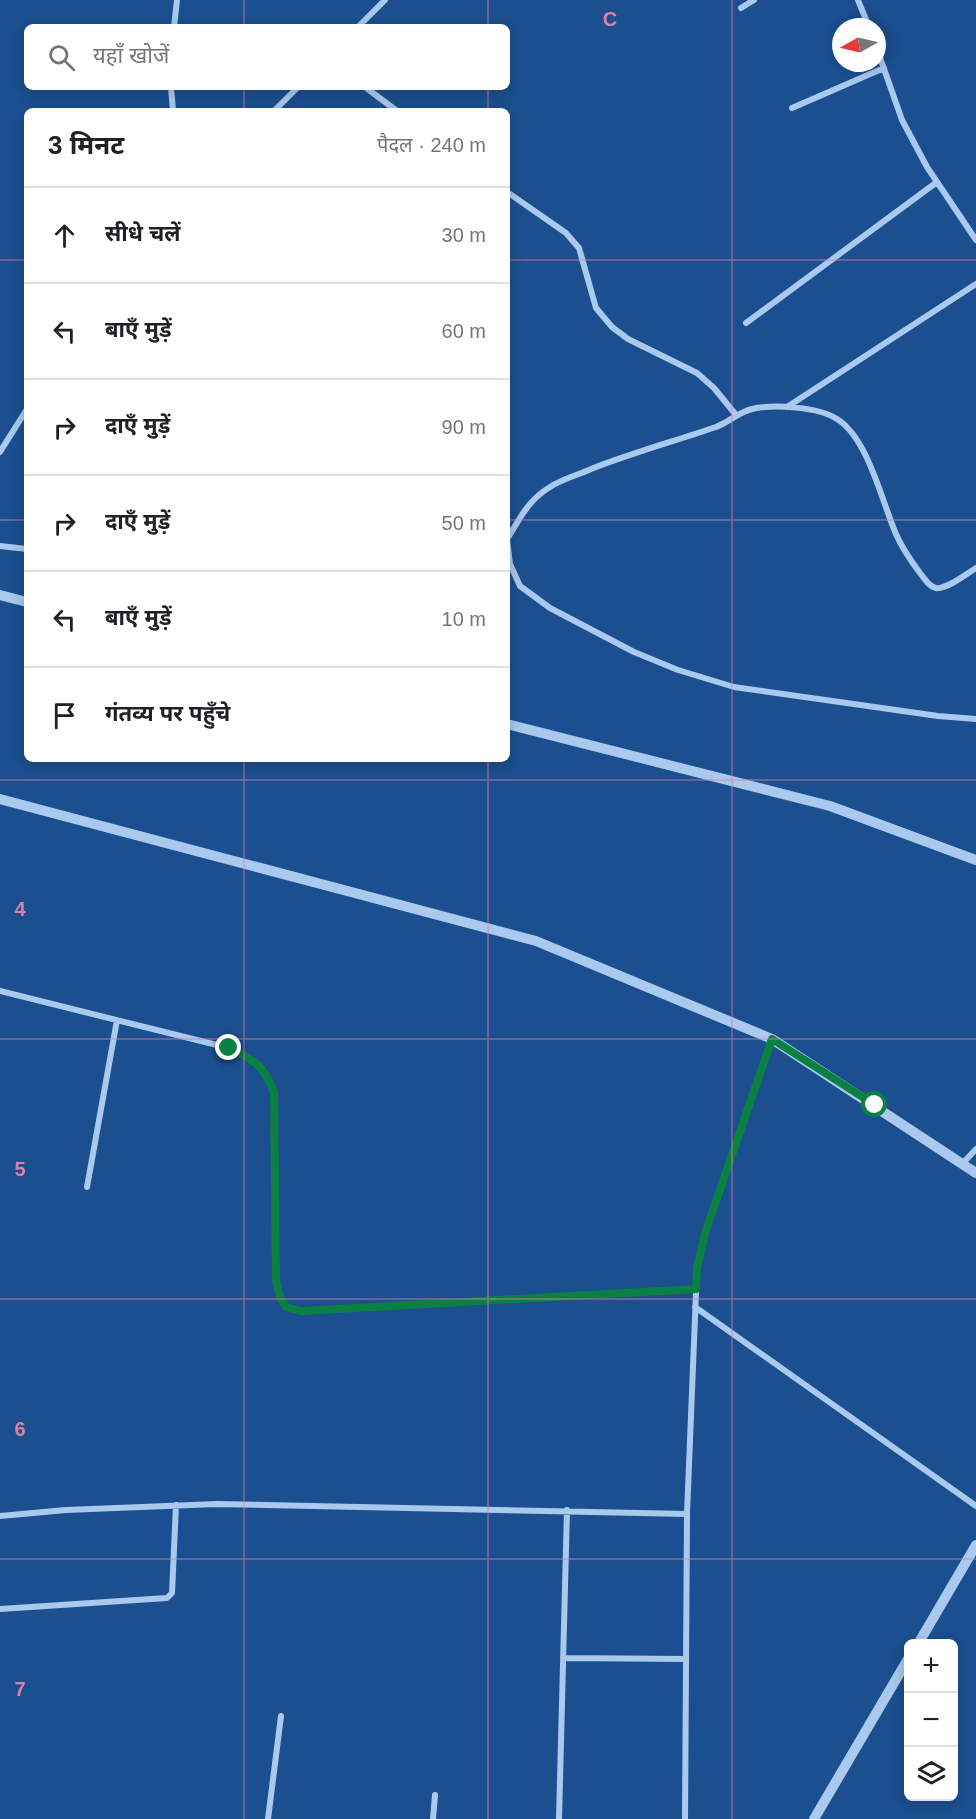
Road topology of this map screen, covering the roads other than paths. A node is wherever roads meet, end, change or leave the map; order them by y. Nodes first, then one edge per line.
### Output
1 (177, 0) edge
2 (385, 0) edge
3 (754, 0) edge
4 (858, 0) edge
5 (741, 8) dead end
6 (865, 18) edge
7 (174, 24) edge
8 (361, 24) edge
9 (875, 72) edge
10 (885, 72) edge
11 (171, 90) edge
12 (295, 90) edge
13 (369, 90) edge
14 (173, 108) edge
15 (277, 108) edge
16 (393, 108) edge
17 (792, 108) dead end
18 (937, 182) junction
19 (510, 194) edge
20 (976, 240) edge
21 (976, 284) edge
22 (746, 323) dead end
23 (786, 408) junction
24 (24, 414) edge
25 (736, 415) junction
26 (0, 452) edge
27 (510, 534) edge
28 (0, 546) edge
29 (24, 549) edge
30 (510, 564) edge
31 (976, 568) edge
32 (0, 595) edge
33 (24, 601) edge
34 (976, 719) edge
35 (510, 725) edge
36 (0, 799) edge
37 (976, 860) edge
38 (0, 991) edge
39 (117, 1020) junction
40 (772, 1039) junction
41 (976, 1149) edge
42 (963, 1163) junction
43 (976, 1173) edge
44 (87, 1187) dead end
45 (696, 1289) junction
46 (695, 1307) junction
47 (176, 1505) junction
48 (976, 1506) edge
49 (567, 1510) junction
50 (687, 1514) junction
51 (0, 1516) edge
52 (976, 1545) edge
53 (0, 1609) edge
54 (921, 1639) edge
55 (563, 1658) junction
56 (685, 1659) junction
57 (904, 1667) edge
58 (281, 1716) dead end
59 (435, 1795) dead end
60 (268, 1819) edge
61 (433, 1819) edge
62 (559, 1819) edge
63 (685, 1819) edge
64 (814, 1819) edge

1 - 7 street
2 - 8 street
3 - 5 street
4 - 6 street
9 - 17 street
10 - 18 street
11 - 14 street
12 - 15 street
13 - 16 street
18 - 20 street
18 - 22 street
19 - 25 street
21 - 23 street
23 - 25 street
23 - 31 street
24 - 26 street
25 - 27 street
28 - 29 street
30 - 34 street
32 - 33 street
35 - 37 street
36 - 40 street
38 - 39 street
39 - 44 street
39 - 45 street
40 - 42 street
40 - 45 street
41 - 42 street
42 - 43 street
45 - 46 street
46 - 48 street
46 - 50 street
47 - 49 street
47 - 51 street
47 - 53 street
49 - 50 street
49 - 55 street
50 - 56 street
52 - 54 street
55 - 56 street
55 - 62 street
56 - 63 street
57 - 64 street
58 - 60 street
59 - 61 street

